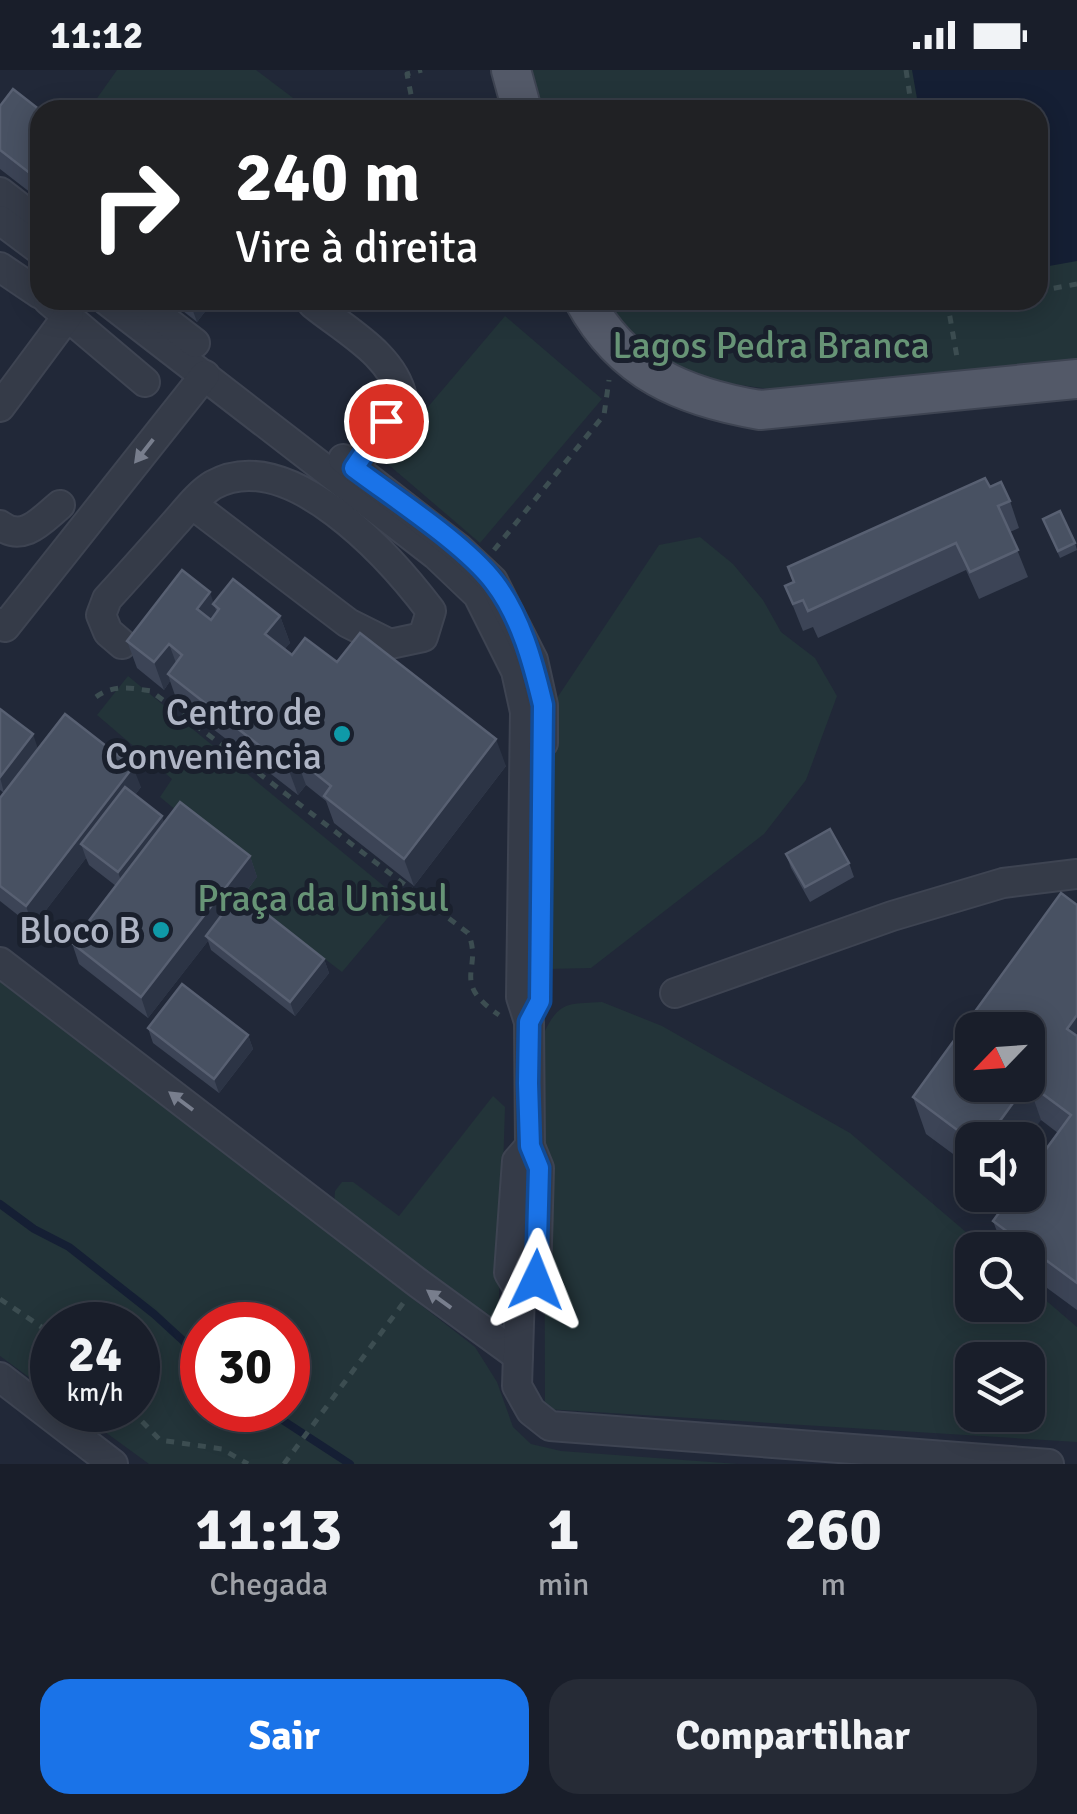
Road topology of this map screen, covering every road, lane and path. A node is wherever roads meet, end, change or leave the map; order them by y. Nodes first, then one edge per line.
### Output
1 (422, 70) edge
2 (512, 70) edge
3 (906, 70) edge
4 (412, 100) edge
5 (520, 100) edge
6 (910, 100) edge
7 (0, 192) edge
8 (30, 216) edge
9 (0, 220) edge
10 (30, 242) edge
11 (0, 266) edge
12 (1077, 284) edge
13 (30, 287) edge
14 (1048, 289) edge
15 (56, 310) edge
16 (61, 310) edge
17 (119, 310) edge
18 (151, 310) edge
19 (321, 310) edge
20 (591, 310) edge
21 (949, 310) edge
22 (611, 337) junction
23 (205, 375) junction
24 (1077, 380) edge
25 (144, 382) dead end
26 (964, 390) junction
27 (0, 408) edge
28 (354, 468) junction
29 (192, 504) junction
30 (60, 505) dead end
31 (371, 508) junction
32 (0, 525) edge
33 (479, 568) junction
34 (0, 623) edge
35 (122, 644) dead end
36 (96, 697) dead end
37 (1077, 874) edge
38 (0, 962) edge
39 (675, 993) dead end
40 (493, 1011) dead end
41 (529, 1022) junction
42 (418, 1283) junction
43 (0, 1299) edge
44 (30, 1319) edge
45 (518, 1356) junction
46 (4, 1390) edge
47 (152, 1432) edge
48 (285, 1463) edge
49 (113, 1464) edge
50 (248, 1464) edge
51 (1049, 1464) edge

1 - 4 path
2 - 5 main road
3 - 6 path
7 - 8 street
9 - 10 street
11 - 13 street
12 - 14 path
15 - 27 street
16 - 25 street
17 - 23 street
18 - 28 street
19 - 28 street
20 - 22 main road
21 - 26 path
22 - 26 main road
22 - 33 path
23 - 31 street
23 -> 34 street
24 - 26 main road
28 - 31 street
29 - 31 street
29 - 31 street
29 - 35 street
30 - 32 street
31 - 33 street
31 - 41 street
33 - 41 street
36 - 40 path
37 - 39 street
42 -> 38 street
41 - 45 street
45 -> 42 street
42 - 48 path
43 - 44 path
45 - 51 street
46 - 49 street
47 - 50 path

